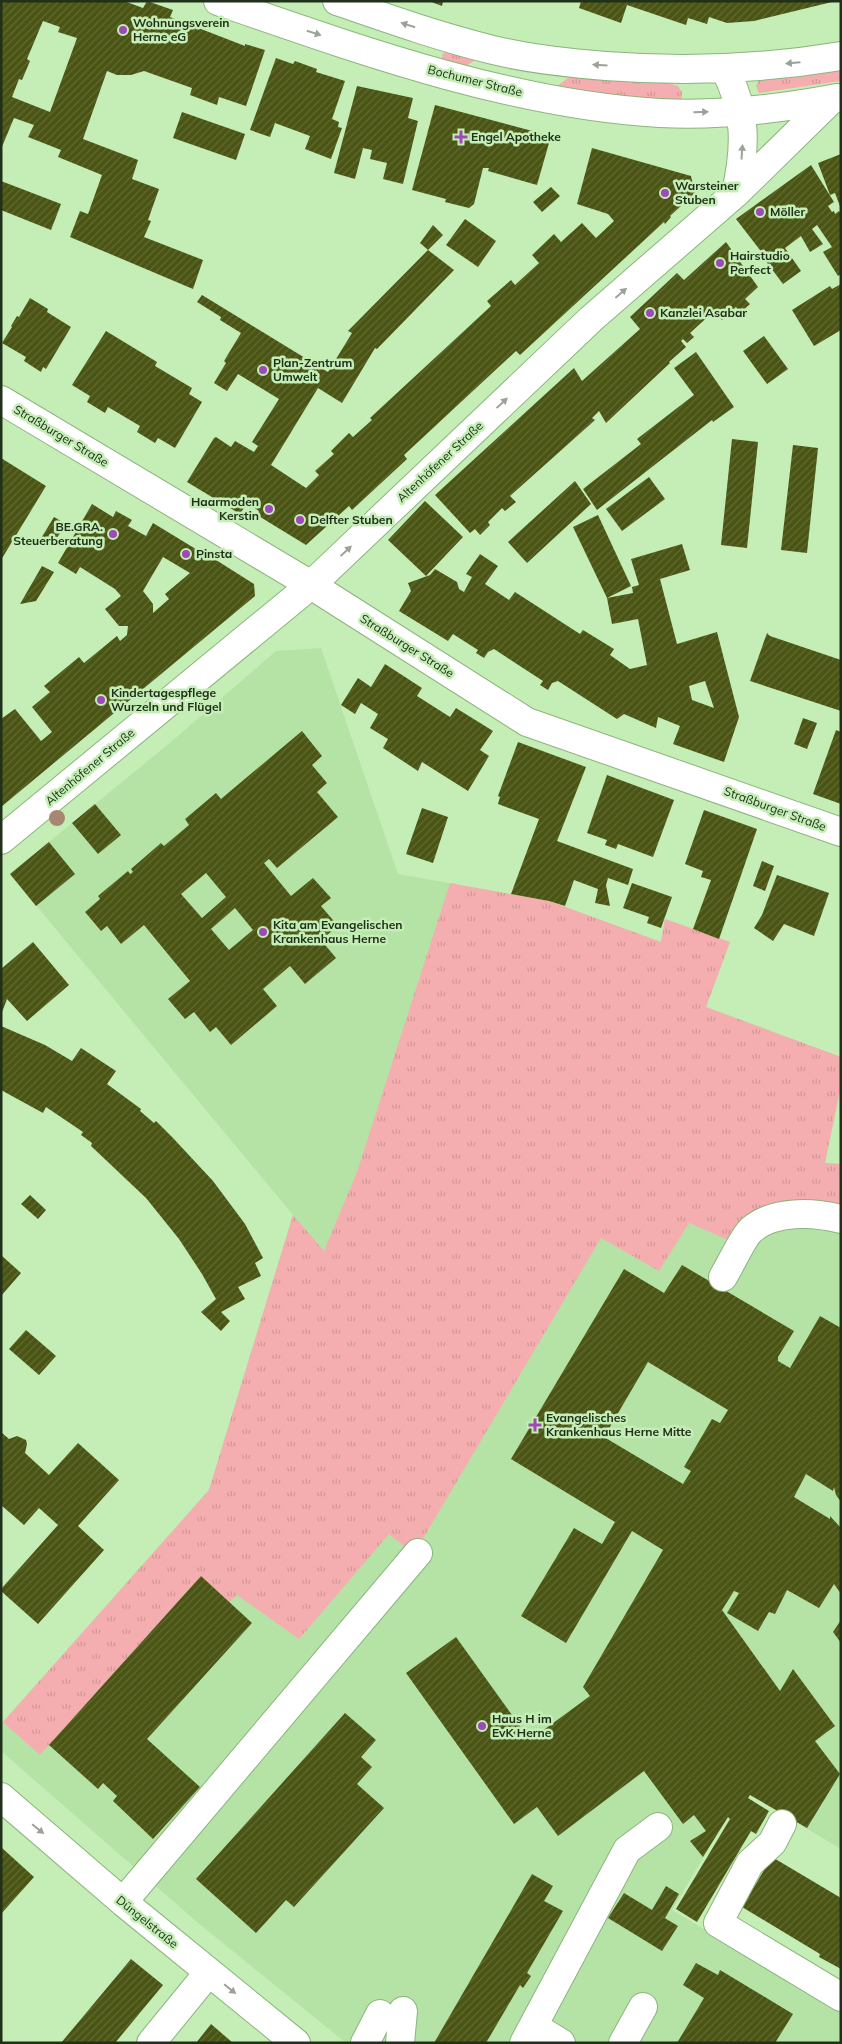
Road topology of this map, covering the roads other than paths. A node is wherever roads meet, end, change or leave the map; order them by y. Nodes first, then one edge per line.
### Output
1 (218, 1) edge
2 (337, 1) edge
3 (282, 12) edge
4 (437, 35) junction
5 (841, 56) edge
6 (726, 69) junction
7 (427, 70) junction
8 (836, 99) edge
9 (741, 110) junction
10 (736, 193) junction
11 (1, 400) edge
12 (311, 584) junction
13 (841, 832) edge
14 (1, 840) edge
15 (841, 1219) edge
16 (723, 1277) dead end
17 (418, 1553) dead end
18 (4, 1805) edge
19 (782, 1824) dead end
20 (658, 1827) dead end
21 (123, 1902) junction
22 (209, 1972) junction
23 (841, 1997) edge
24 (644, 2007) dead end
25 (528, 2035) edge
26 (151, 2043) edge
27 (296, 2043) edge
28 (365, 2043) edge
29 (400, 2043) edge
30 (561, 2043) edge
31 (623, 2043) edge

1 - 3 street, Bochumer Straße
4 -> 2 street
3 -> 7 street, Bochumer Straße
6 -> 4 street
4 - 7 street
5 -> 6 street
6 - 9 street
7 -> 9 street, Bochumer Straße
8 - 9 street, Bochumer Straße
8 - 10 street, Altenhöfener Straße
10 -> 9 street
12 -> 10 street, Altenhöfener Straße
11 - 12 street, Straßburger Straße
12 - 13 street, Straßburger Straße
12 - 14 street, Altenhöfener Straße
15 - 16 street
17 - 21 street
18 -> 21 street, Düngelstraße
19 - 23 street
20 - 25 street
21 - 22 street, Düngelstraße
22 - 26 street
22 -> 27 street, Düngelstraße
24 - 31 street
25 - 30 street
28 - 29 street

